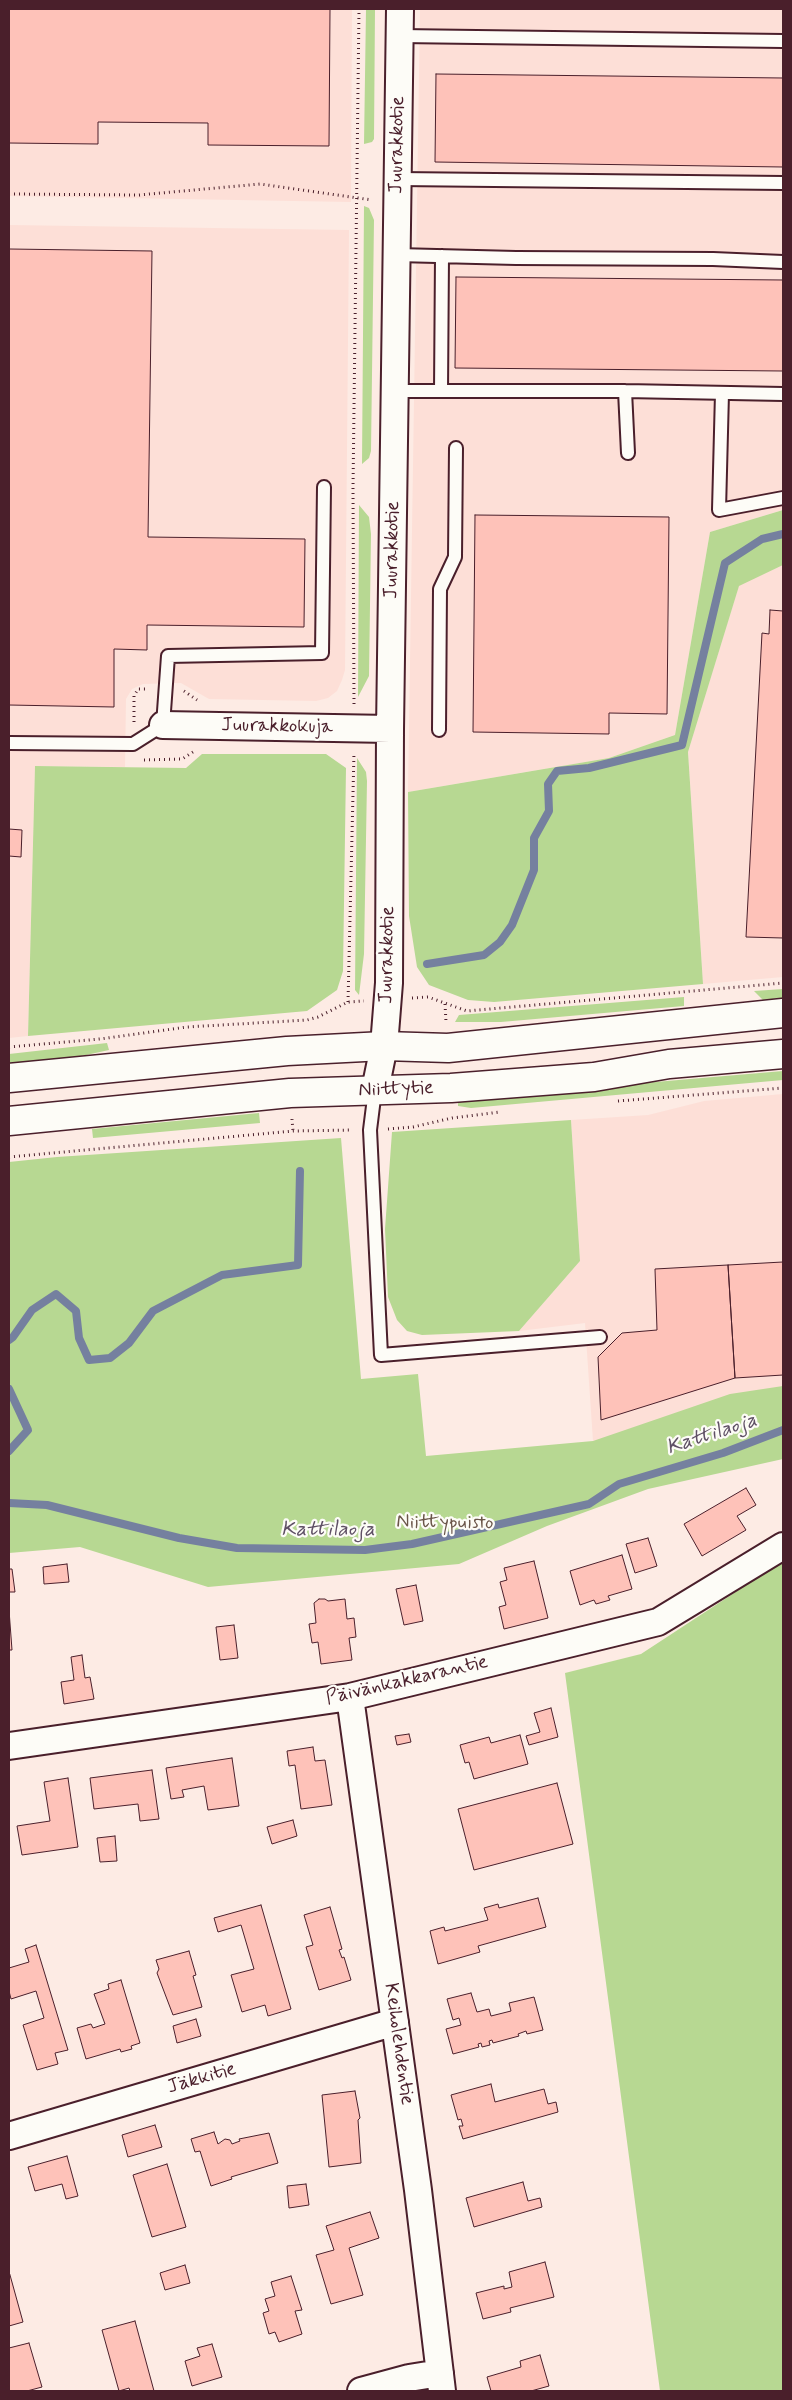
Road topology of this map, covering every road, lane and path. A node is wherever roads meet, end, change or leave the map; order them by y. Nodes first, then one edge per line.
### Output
1 (359, 9) edge
2 (400, 9) edge
3 (400, 36) junction
4 (783, 41) edge
5 (783, 183) edge
6 (398, 191) junction
7 (9, 194) edge
8 (357, 198) junction
9 (397, 255) junction
10 (442, 256) junction
11 (783, 262) edge
12 (396, 391) junction
13 (440, 391) junction
14 (625, 391) junction
15 (722, 393) junction
16 (783, 394) edge
17 (456, 448) dead end
18 (628, 453) dead end
19 (324, 488) dead end
20 (783, 498) edge
21 (164, 725) junction
22 (354, 728) junction
23 (390, 729) junction
24 (439, 730) dead end
25 (9, 743) edge
26 (348, 1002) dead end
27 (783, 1013) edge
28 (384, 1046) junction
29 (783, 1054) edge
30 (9, 1078) edge
31 (783, 1088) edge
32 (375, 1090) junction
33 (615, 1101) dead end
34 (508, 1111) dead end
35 (9, 1121) edge
36 (370, 1130) junction
37 (9, 1157) edge
38 (600, 1337) dead end
39 (783, 1546) edge
40 (350, 1697) junction
41 (9, 1746) edge
42 (395, 2022) junction
43 (9, 2136) edge
44 (441, 2382) edge
45 (361, 2391) edge

1 - 8 path
2 - 3 street, Juurakkotie
3 - 4 lane
3 - 6 street, Juurakkotie
5 - 6 lane
6 - 8 path
6 - 9 street, Juurakkotie
7 - 8 path
8 - 22 path
9 - 10 lane
9 - 12 street, Juurakkotie
10 - 11 lane
10 - 13 lane
12 - 13 lane
12 - 23 street, Juurakkotie
13 - 14 lane
14 - 15 lane
14 - 18 lane
15 - 16 lane
15 - 20 lane
17 - 24 lane
19 - 21 lane
21 - 22 street, Juurakkokuja
21 - 25 lane
22 - 23 street, Juurakkokuja
22 - 26 path
23 - 28 street, Juurakkotie
27 - 28 main road, Niittytie
28 - 30 main road, Niittytie
28 - 32 street, Juurakkotie
29 - 32 main road, Niittytie
31 - 33 path
32 - 35 main road, Niittytie
32 - 36 lane
34 - 36 path
36 - 37 path
36 - 38 lane
39 - 40 street, Päivänkakkarantie
40 - 41 street, Päivänkakkarantie
40 - 42 street, Keiholehdentie
42 - 43 street, Jäkkitie
42 - 44 street, Keiholehdentie
44 - 45 street

